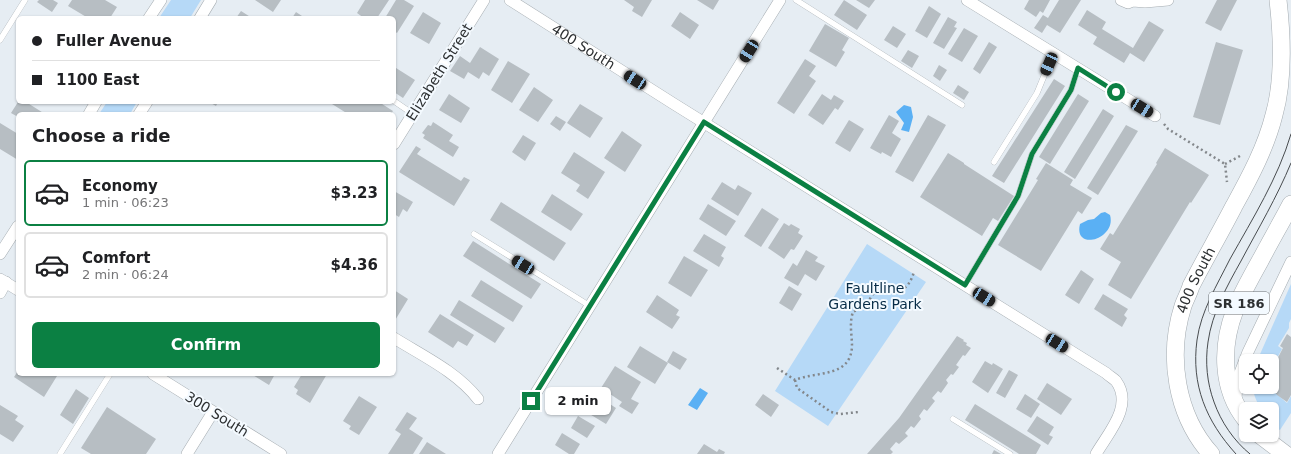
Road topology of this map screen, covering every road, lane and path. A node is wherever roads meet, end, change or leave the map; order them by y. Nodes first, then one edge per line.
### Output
1 (25, 0) edge
2 (160, 0) edge
3 (211, 0) edge
4 (484, 0) edge
5 (780, 0) edge
6 (796, 0) edge
7 (966, 0) edge
8 (1120, 0) edge
9 (1168, 0) edge
10 (1278, 0) edge
11 (516, 2) edge
12 (150, 16) edge
13 (201, 16) edge
14 (0, 40) edge
15 (1054, 54) junction
16 (1078, 68) junction
17 (396, 102) edge
18 (962, 105) dead end
19 (413, 114) junction
20 (1155, 116) dead end
21 (704, 122) junction
22 (1168, 129) dead end
23 (396, 141) edge
24 (1240, 156) dead end
25 (994, 162) dead end
26 (1225, 164) junction
27 (1227, 182) dead end
28 (1291, 204) edge
29 (16, 229) edge
30 (474, 234) dead end
31 (0, 254) edge
32 (1291, 262) edge
33 (914, 272) dead end
34 (3, 280) edge
35 (965, 285) junction
36 (16, 289) edge
37 (0, 293) edge
38 (590, 306) junction
39 (396, 339) edge
40 (777, 368) dead end
41 (109, 376) edge
42 (156, 376) edge
43 (796, 380) junction
44 (478, 399) dead end
45 (1239, 406) edge
46 (1239, 409) edge
47 (213, 412) junction
48 (860, 412) dead end
49 (953, 419) dead end
50 (1269, 442) edge
51 (60, 454) edge
52 (187, 454) edge
53 (281, 454) edge
54 (498, 454) edge
55 (1010, 454) edge
56 (1096, 454) edge
57 (1211, 454) edge
58 (1285, 454) edge

1 - 14 lane
2 - 12 street
3 - 13 street
4 - 19 street, Elizabeth Street
5 - 21 street
6 - 18 lane
7 - 15 street
8 - 9 street
10 - 57 main road, 400 South / SR 186
11 - 21 street, 400 South
15 - 16 street
15 - 25 lane
16 - 20 street
16 - 35 lane
17 - 19 lane
19 - 23 street, Elizabeth Street
21 - 35 street, 400 South
21 - 38 street
22 - 26 path
24 - 26 path
26 - 27 path
28 - 46 main road, SR 186
29 - 31 street
30 - 38 lane
32 - 45 street
33 - 43 path
34 - 36 street
34 - 37 street
35 - 56 street, 400 South
38 - 54 street
39 - 44 street
40 - 43 path
41 - 51 lane
42 - 47 street, 300 South
43 - 48 path
47 - 52 street
47 - 53 street, 300 South
49 - 55 lane
50 - 58 main road

